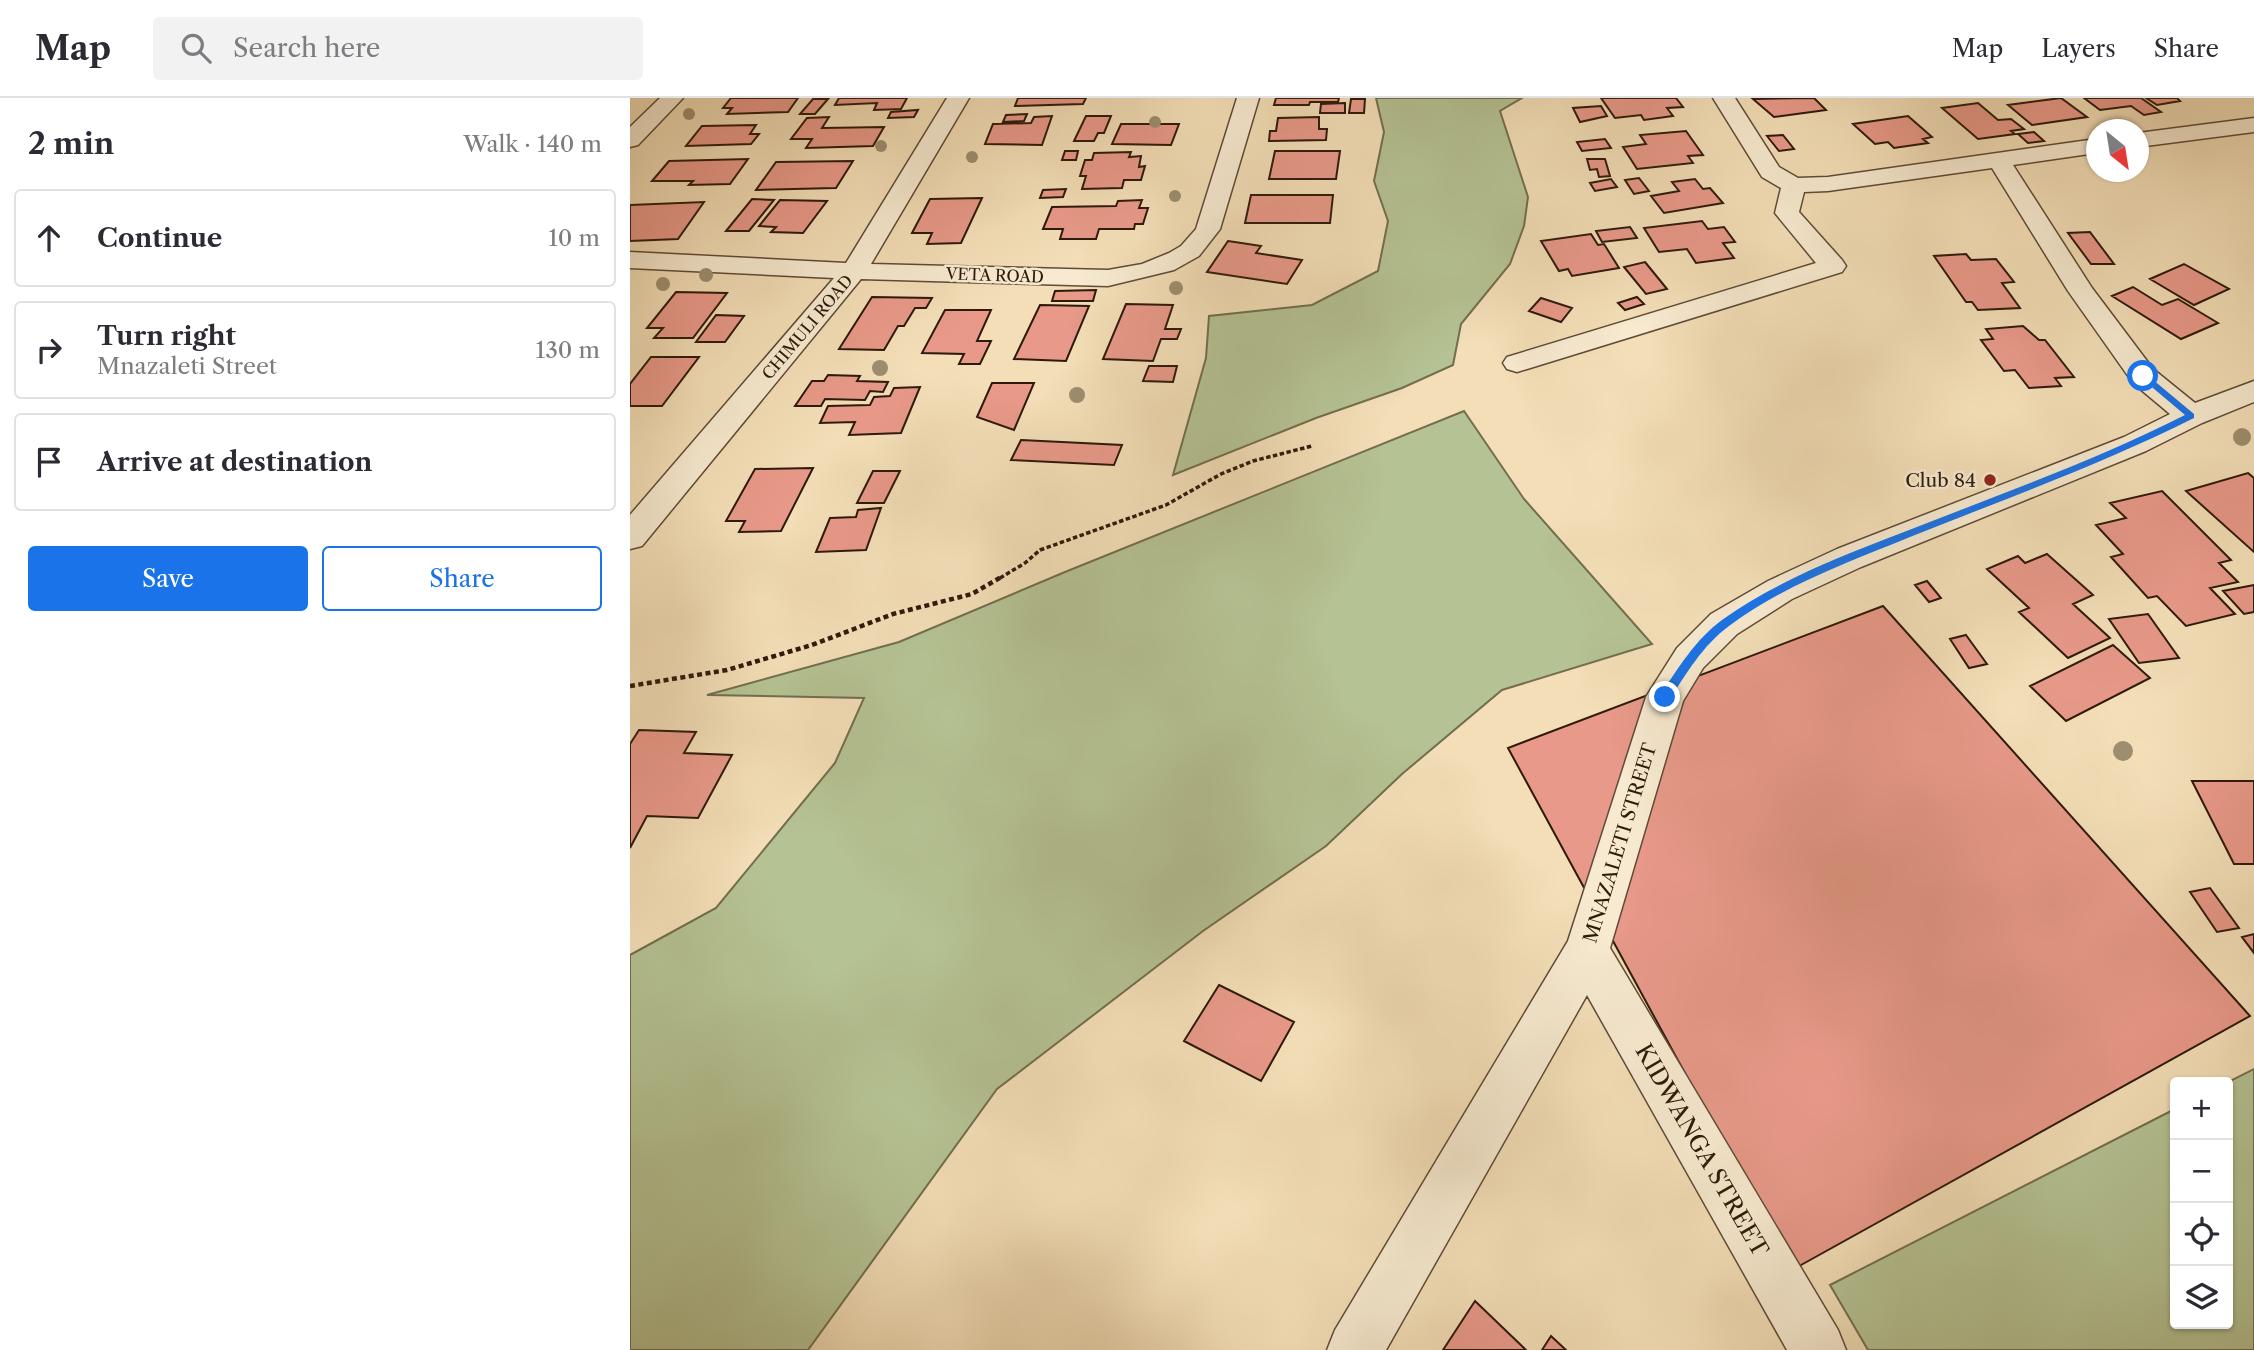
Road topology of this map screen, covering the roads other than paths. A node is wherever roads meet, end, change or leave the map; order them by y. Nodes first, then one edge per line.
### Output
1 (672, 98) edge
2 (958, 98) edge
3 (1248, 98) edge
4 (1724, 98) edge
5 (2234, 106) dead end
6 (2254, 124) edge
7 (2149, 138) edge
8 (630, 140) edge
9 (2086, 147) edge
10 (1998, 159) junction
11 (1794, 186) junction
12 (630, 260) edge
13 (854, 271) junction
14 (1517, 363) dead end
15 (2254, 391) edge
16 (2191, 416) junction
17 (630, 537) edge
18 (1587, 951) junction
19 (1355, 1350) edge
20 (1818, 1350) edge

1 - 8 street
2 - 13 street, CHIMULI ROAD
3 - 13 street, VETA ROAD
4 - 11 street
5 - 6 street
6 - 7 street
9 - 10 street
10 - 11 street
10 - 16 street
11 - 14 street
12 - 13 street, VETA ROAD
13 - 17 street, CHIMULI ROAD
15 - 16 street, MNAZALETI STREET
16 - 18 street, MNAZALETI STREET
18 - 19 street, MNAZALETI STREET
18 - 20 street, KIDWANGA STREET

